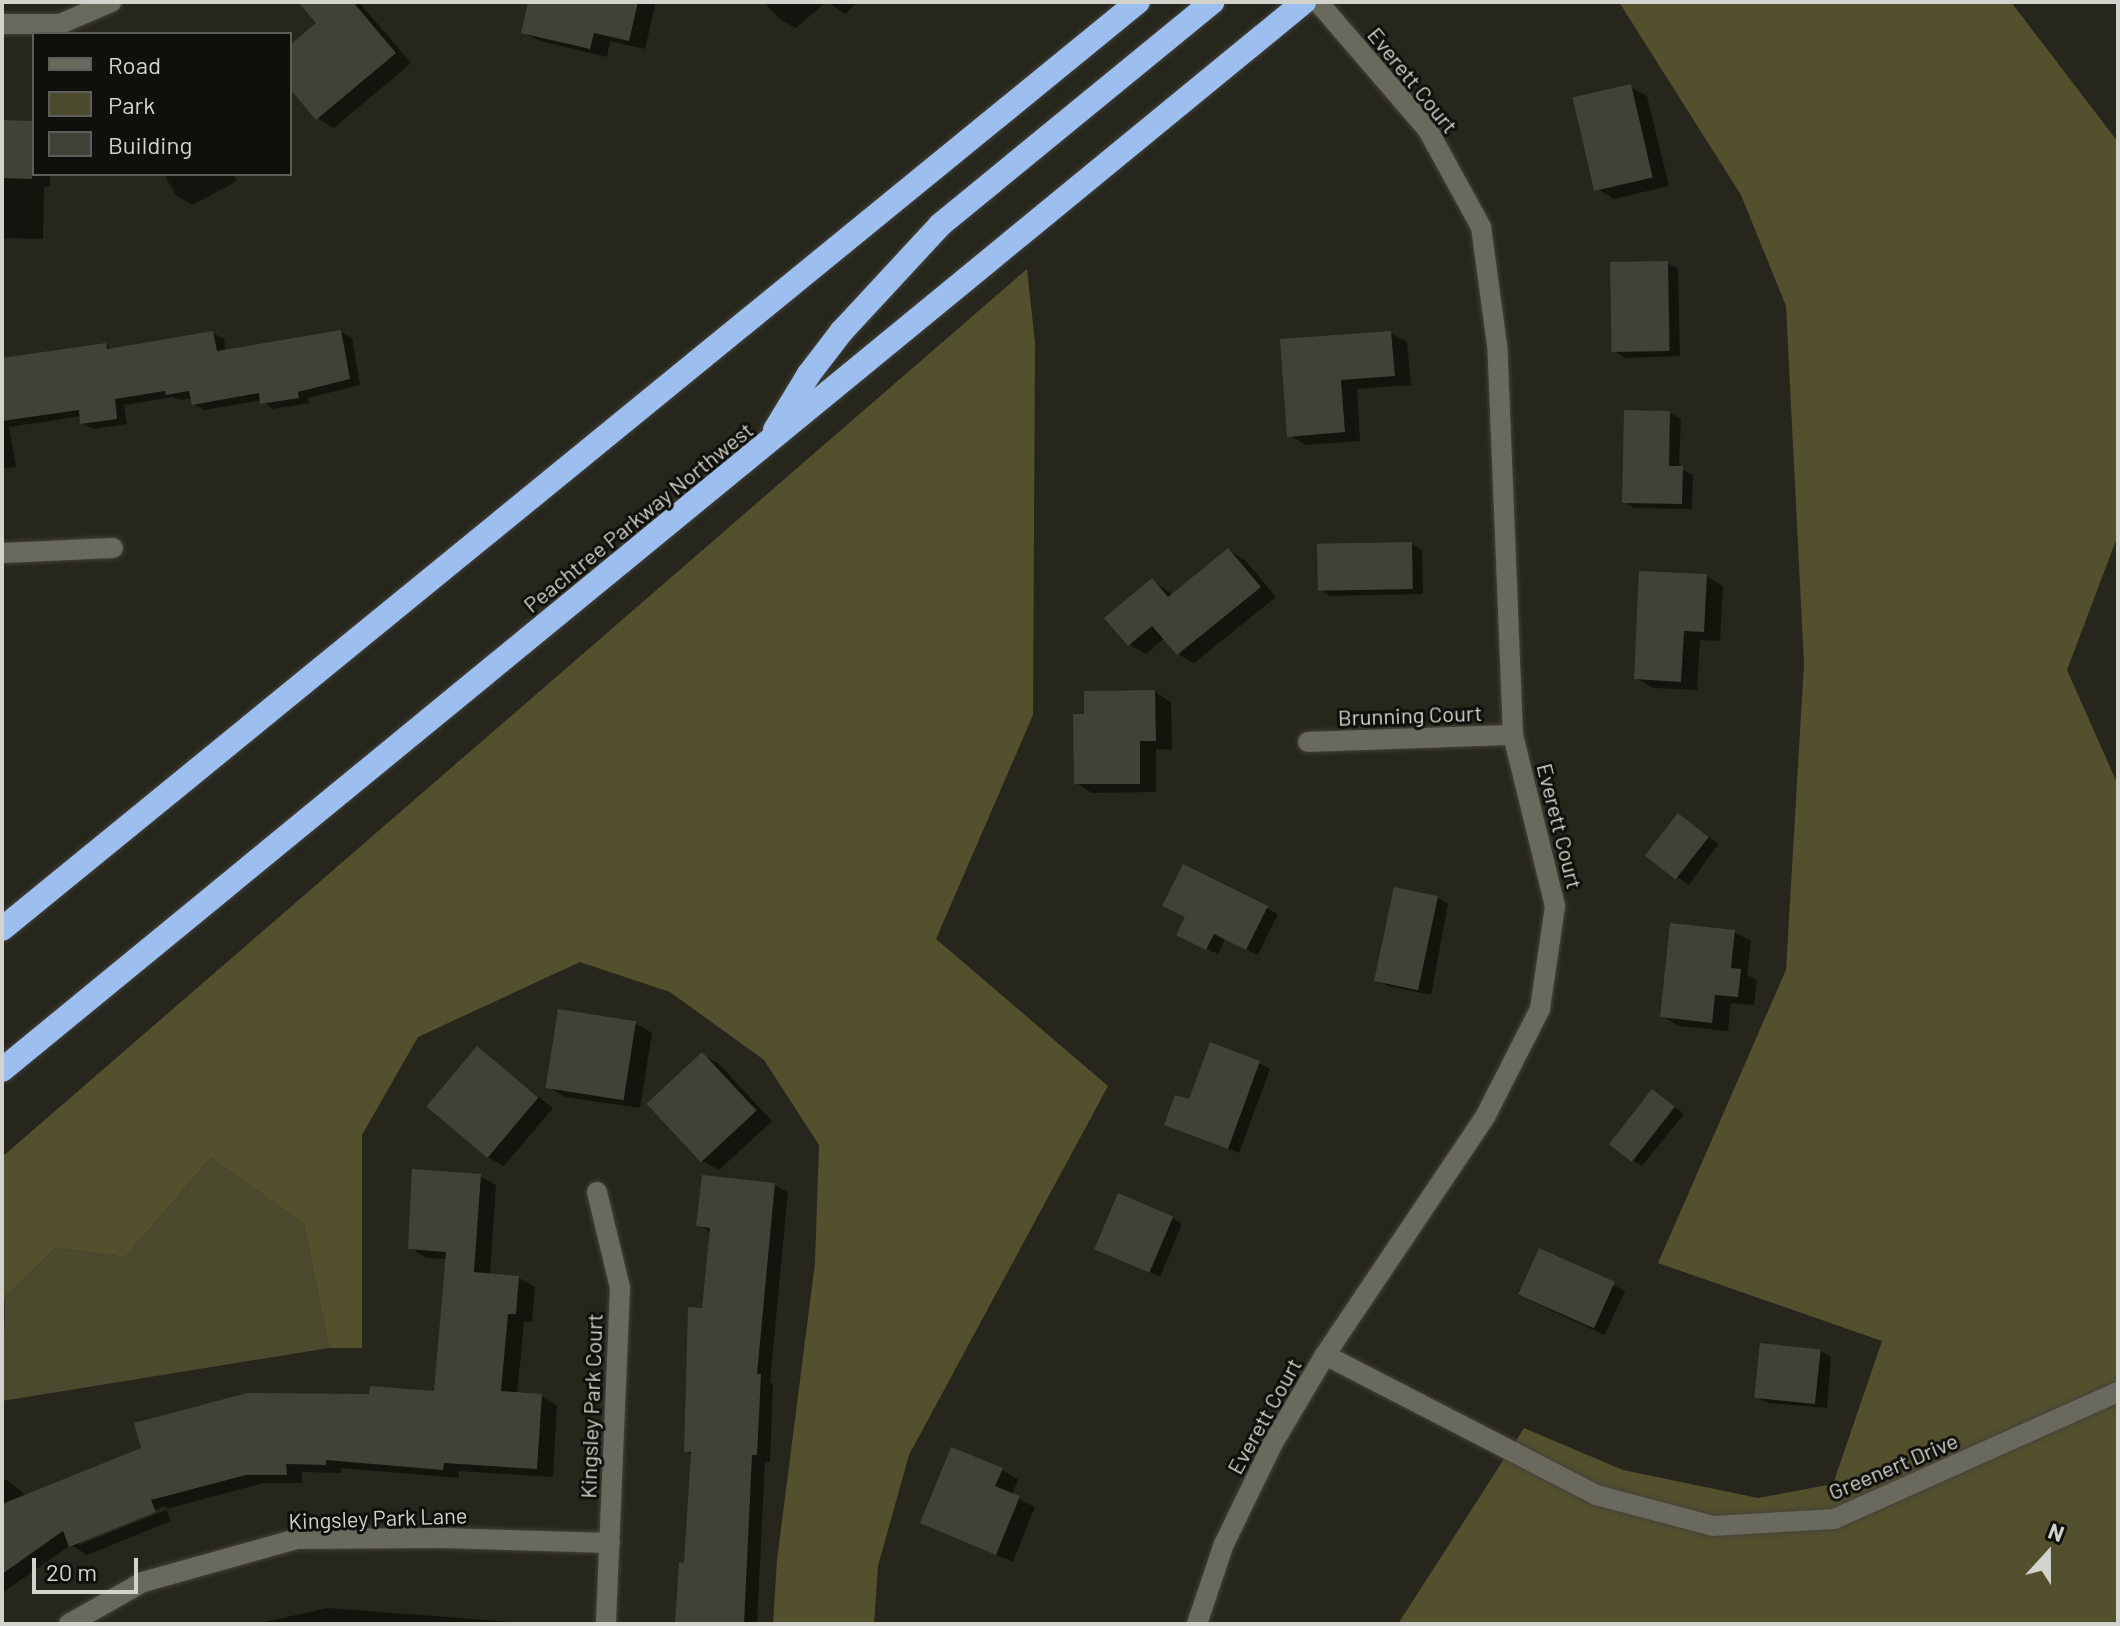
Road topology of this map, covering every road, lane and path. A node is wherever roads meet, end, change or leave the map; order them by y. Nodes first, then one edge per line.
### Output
1 (111, 2) edge
2 (1212, 2) edge
3 (1304, 2) edge
4 (1318, 2) edge
5 (1135, 4) edge
6 (2, 24) edge
7 (765, 446) junction
8 (113, 548) dead end
9 (2, 553) edge
10 (1513, 735) junction
11 (1308, 742) dead end
12 (2, 929) edge
13 (2, 1070) edge
14 (597, 1192) dead end
15 (1325, 1355) junction
16 (2118, 1392) edge
17 (610, 1543) junction
18 (69, 1624) edge
19 (606, 1624) edge
20 (1197, 1624) edge

1 - 6 street
2 - 7 highway
3 - 7 highway, Peachtree Parkway Northwest
4 - 10 street, Everett Court
5 - 12 highway
7 - 13 highway, Peachtree Parkway Northwest
8 - 9 street
10 - 11 street, Brunning Court
10 - 15 street, Everett Court
14 - 17 street, Kingsley Park Court
15 - 16 street, Greenert Drive
15 - 20 street, Everett Court
17 - 18 street, Kingsley Park Lane
17 - 19 street, Kingsley Park Court

